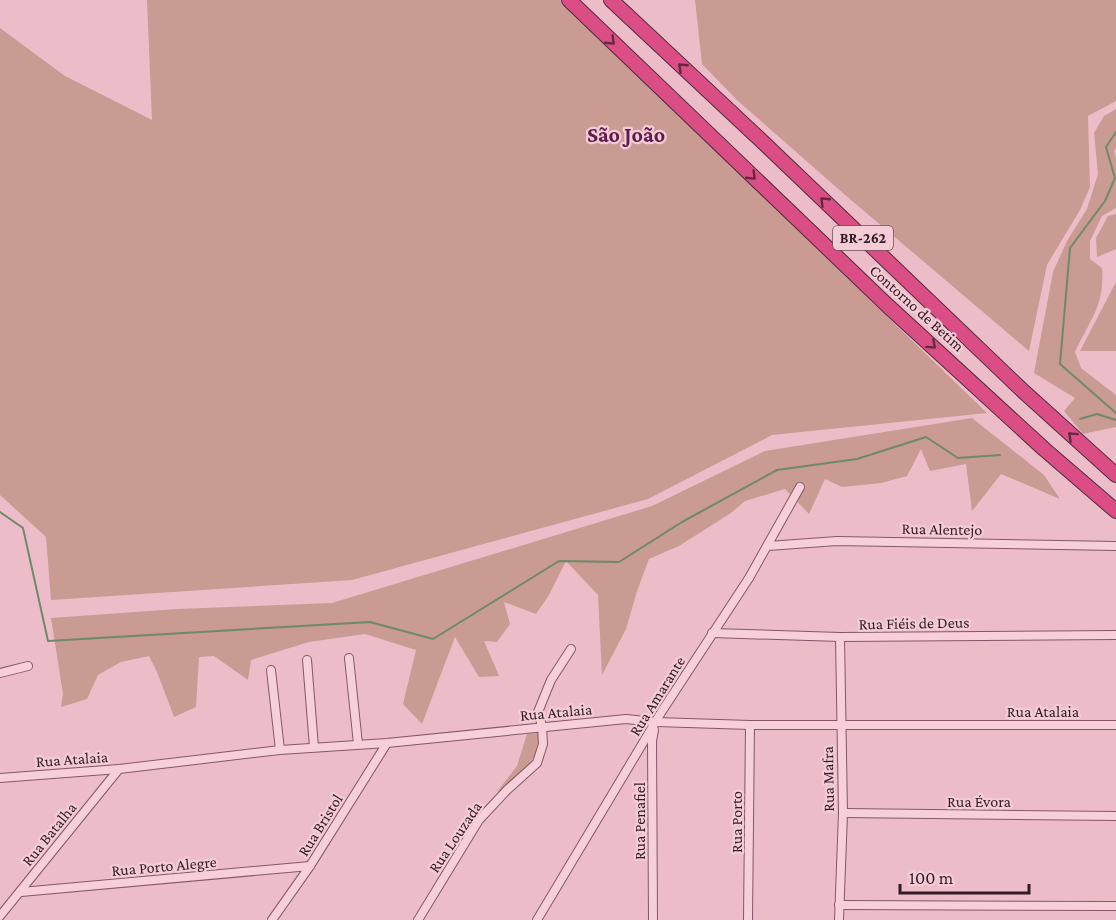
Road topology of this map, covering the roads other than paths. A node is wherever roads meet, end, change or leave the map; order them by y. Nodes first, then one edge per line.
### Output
1 (569, 0) edge
2 (611, 0) edge
3 (1116, 475) edge
4 (800, 487) dead end
5 (1116, 511) edge
6 (768, 546) junction
7 (1116, 546) edge
8 (712, 633) junction
9 (1116, 634) edge
10 (840, 638) junction
11 (572, 649) dead end
12 (349, 658) dead end
13 (307, 660) dead end
14 (28, 666) dead end
15 (271, 670) dead end
16 (0, 673) edge
17 (656, 722) junction
18 (841, 724) junction
19 (750, 725) junction
20 (1116, 725) edge
21 (542, 726) junction
22 (387, 743) junction
23 (358, 744) junction
24 (314, 747) junction
25 (280, 750) junction
26 (119, 769) junction
27 (0, 778) edge
28 (843, 813) junction
29 (1116, 816) edge
30 (310, 866) junction
31 (21, 892) junction
32 (839, 905) junction
33 (1116, 906) edge
34 (0, 916) edge
35 (272, 920) edge
36 (418, 920) edge
37 (537, 920) edge
38 (652, 920) edge
39 (748, 920) edge
40 (839, 920) edge

1 -> 5 highway, Contorno de Betim / BR-262
3 -> 2 highway, Contorno de Betim / BR-262
4 - 6 street, Rua Amarante
6 - 7 street, Rua Alentejo
6 - 8 street, Rua Amarante
8 - 10 street, Rua Fiéis de Deus
8 - 17 street, Rua Amarante
9 - 10 street, Rua Fiéis de Deus
10 - 18 street, Rua Mafra
11 - 21 street, Rua Louzada
12 - 23 street
13 - 24 street
14 - 16 street
15 - 25 street
17 - 19 street, Rua Atalaia
17 - 21 street, Rua Atalaia
17 - 37 street, Rua Amarante
17 - 38 street, Rua Penafiel
18 - 19 street, Rua Atalaia
18 - 20 street, Rua Atalaia
18 - 28 street, Rua Mafra
19 - 39 street, Rua Porto
21 - 22 street, Rua Atalaia
21 - 36 street, Rua Louzada
22 - 23 street, Rua Atalaia
22 - 30 street, Rua Bristol
23 - 24 street, Rua Atalaia
24 - 25 street, Rua Atalaia
25 - 26 street, Rua Atalaia
26 - 27 street, Rua Atalaia
26 - 31 street, Rua Batalha
28 - 29 street, Rua Évora
28 - 32 street, Rua Mafra
30 - 31 street, Rua Porto Alegre
30 - 35 street, Rua Bristol
31 - 34 street, Rua Batalha
32 - 33 street
32 - 40 street, Rua Mafra

